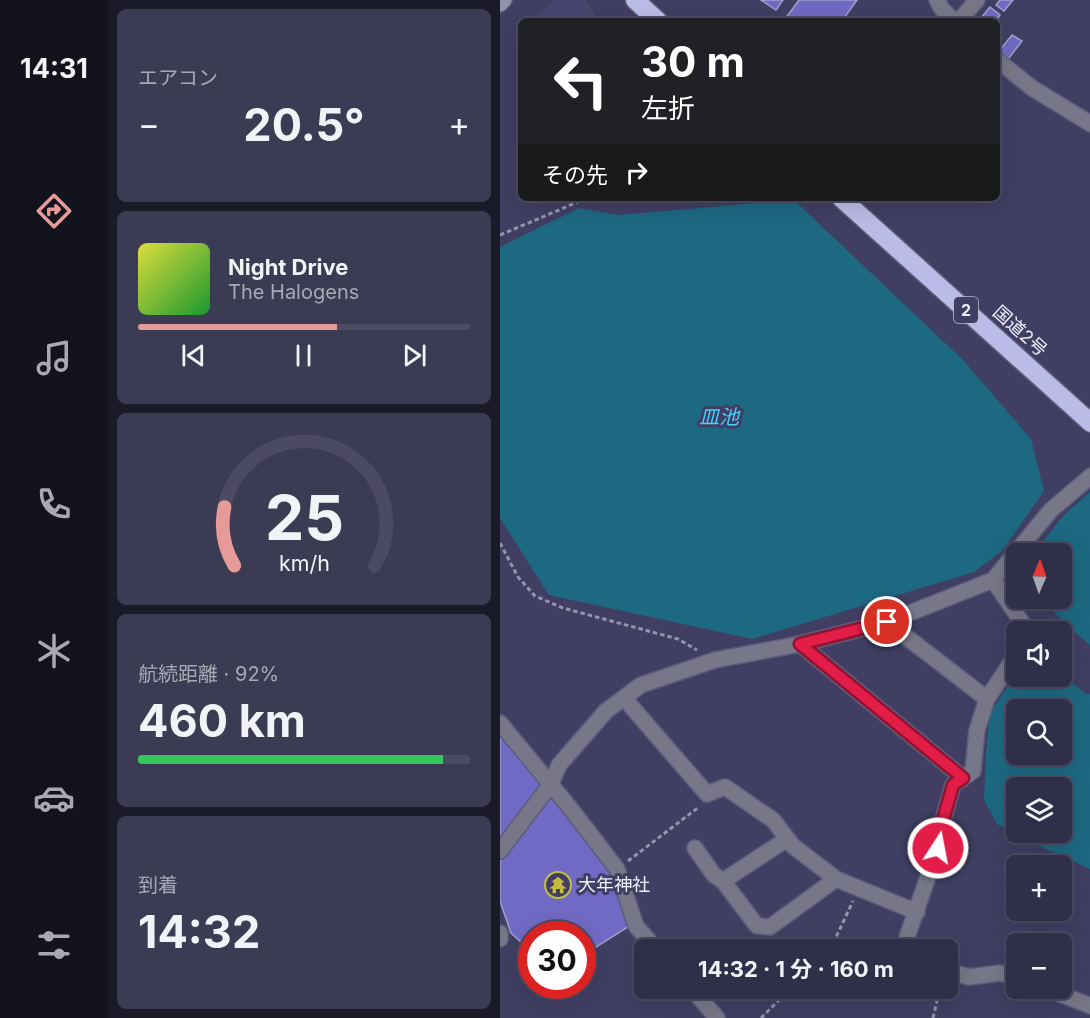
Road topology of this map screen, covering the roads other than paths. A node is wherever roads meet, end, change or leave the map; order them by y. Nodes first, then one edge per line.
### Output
1 (504, 0) edge
2 (635, 0) edge
3 (937, 0) edge
4 (977, 0) edge
5 (500, 4) edge
6 (655, 18) edge
7 (951, 18) edge
8 (962, 18) edge
9 (1000, 62) edge
10 (1091, 124) edge
11 (844, 201) edge
12 (1091, 423) edge
13 (1091, 476) edge
14 (993, 580) junction
15 (1021, 621) edge
16 (887, 622) junction
17 (800, 644) junction
18 (1006, 670) edge
19 (624, 698) junction
20 (987, 699) junction
21 (500, 723) edge
22 (963, 778) junction
23 (551, 784) junction
24 (787, 838) junction
25 (695, 848) dead end
26 (500, 851) edge
27 (836, 879) junction
28 (723, 881) junction
29 (917, 912) junction
30 (500, 933) edge
31 (500, 939) edge
32 (647, 939) edge
33 (906, 939) edge
34 (958, 974) edge
35 (1006, 975) edge
36 (701, 999) edge
37 (1072, 999) edge
38 (1091, 1006) edge
39 (717, 1018) edge

1 - 5 main road
2 - 6 highway
3 - 7 street
4 - 8 street
9 - 10 street
11 - 12 highway, 国道2号 / 2
13 - 14 street
14 - 15 street
14 - 16 street
16 - 17 street
16 - 20 street
17 - 19 street
17 - 22 street
18 - 20 street
19 - 23 street
19 - 24 street
20 - 22 street
21 - 23 street
22 - 29 street
23 - 26 street
23 - 32 street
24 - 27 street
24 - 28 street
25 - 28 street
27 - 28 street
27 - 29 street
29 - 33 street
30 - 31 street
34 - 35 street
36 - 39 street
37 - 38 street

